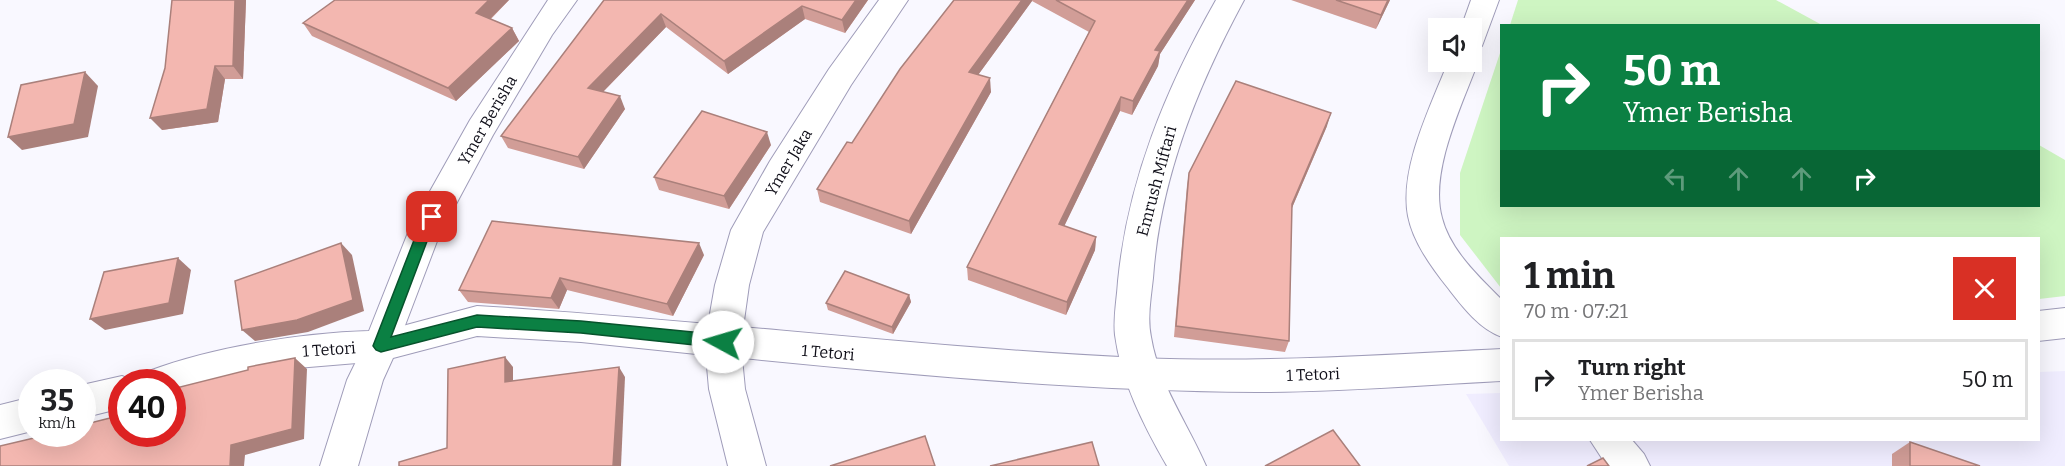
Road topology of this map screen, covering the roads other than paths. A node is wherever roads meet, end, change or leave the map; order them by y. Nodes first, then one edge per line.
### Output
1 (563, 0) edge
2 (894, 0) edge
3 (1230, 0) edge
4 (1485, 0) edge
5 (1479, 18) edge
6 (1459, 72) edge
7 (1500, 320) edge
8 (2065, 323) edge
9 (2040, 326) edge
10 (723, 342) junction
11 (381, 346) junction
12 (1500, 365) edge
13 (1142, 374) junction
14 (186, 376) edge
15 (18, 418) edge
16 (0, 422) edge
17 (1610, 441) edge
18 (339, 466) edge
19 (747, 466) edge
20 (1187, 466) edge
21 (1630, 466) edge

1 - 11 street, Ymer Berisha
2 - 10 street, Ymer Jaka
3 - 13 street, Emrush Miftari
4 - 5 street
6 - 7 street
8 - 9 street
10 - 11 street, 1 Tetori
10 - 13 street, 1 Tetori
10 - 19 street, Ymer Jaka
11 - 14 street, 1 Tetori
11 - 18 street, Ymer Berisha
12 - 13 street, 1 Tetori
13 - 20 street, Emrush Miftari
15 - 16 street
17 - 21 street

